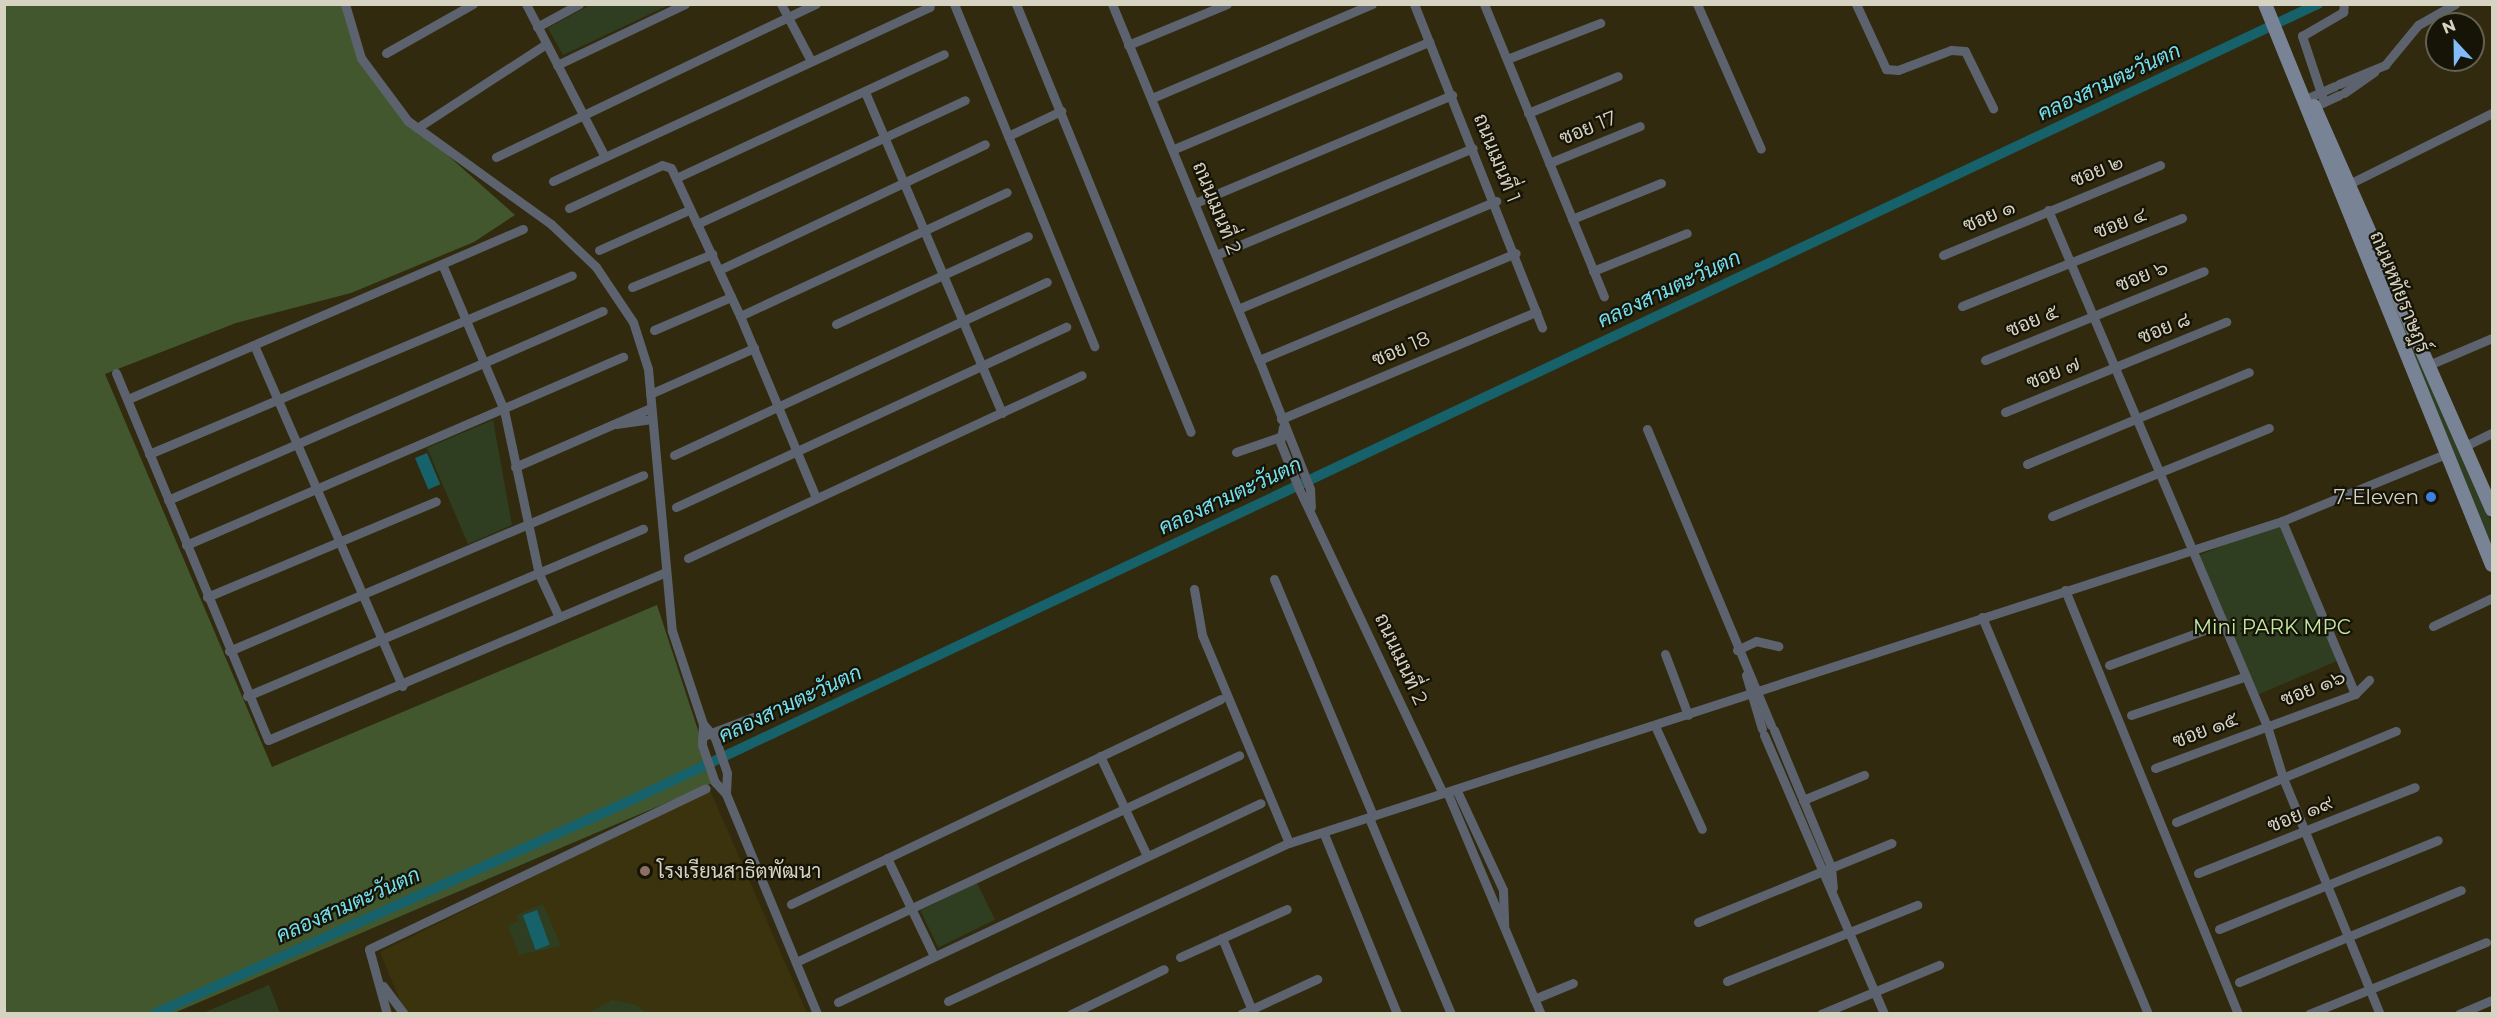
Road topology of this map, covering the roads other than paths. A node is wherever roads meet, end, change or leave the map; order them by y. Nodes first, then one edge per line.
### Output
1 (345, 4) edge
2 (473, 4) edge
3 (526, 4) edge
4 (579, 4) edge
5 (684, 4) edge
6 (782, 4) edge
7 (816, 4) edge
8 (954, 4) edge
9 (1016, 4) edge
10 (1112, 4) edge
11 (1227, 4) edge
12 (1372, 4) edge
13 (1414, 4) edge
14 (1485, 4) edge
15 (1696, 4) edge
16 (1856, 4) edge
17 (2265, 4) edge
18 (2455, 4) edge
19 (2344, 6) edge
20 (930, 7) dead end
21 (788, 17) junction
22 (1600, 23) dead end
23 (537, 27) junction
24 (1429, 42) junction
25 (546, 44) junction
26 (1128, 45) junction
27 (386, 53) dead end
28 (944, 54) dead end
29 (1507, 59) junction
30 (811, 61) junction
31 (557, 65) junction
32 (2292, 67) junction
33 (1618, 76) dead end
34 (865, 92) junction
35 (1452, 95) junction
36 (1152, 98) junction
37 (2317, 99) junction
38 (965, 100) dead end
39 (1993, 108) dead end
40 (1061, 111) junction
41 (582, 112) junction
42 (1528, 113) junction
43 (2493, 113) edge
44 (1640, 126) dead end
45 (417, 128) junction
46 (1008, 136) junction
47 (884, 138) junction
48 (985, 144) dead end
49 (1473, 148) junction
50 (1174, 149) junction
51 (1761, 149) dead end
52 (496, 157) dead end
53 (605, 157) junction
54 (1549, 163) junction
55 (2160, 165) dead end
56 (676, 178) junction
57 (553, 181) dead end
58 (904, 182) junction
59 (1661, 183) dead end
60 (2349, 184) junction
61 (1007, 192) dead end
62 (1496, 201) junction
63 (1195, 202) junction
64 (569, 208) dead end
65 (689, 210) junction
66 (2048, 210) junction
67 (2182, 218) dead end
68 (1572, 219) junction
69 (697, 224) junction
70 (925, 228) junction
71 (523, 229) dead end
72 (1687, 233) dead end
73 (1028, 236) dead end
74 (599, 249) dead end
75 (1516, 253) junction
76 (712, 254) junction
77 (1216, 255) junction
78 (1943, 255) dead end
79 (2071, 261) junction
80 (442, 264) junction
81 (719, 270) junction
82 (1593, 271) junction
83 (2204, 271) dead end
84 (572, 275) dead end
85 (943, 276) junction
86 (1047, 282) dead end
87 (632, 287) dead end
88 (1604, 296) dead end
89 (730, 297) junction
90 (1962, 306) dead end
91 (1238, 309) junction
92 (603, 311) dead end
93 (1536, 312) junction
94 (2094, 315) junction
95 (741, 316) junction
96 (467, 318) junction
97 (2226, 322) dead end
98 (836, 324) dead end
99 (960, 324) junction
100 (1066, 327) dead end
101 (1542, 328) dead end
102 (654, 330) dead end
103 (2493, 338) edge
104 (254, 345) junction
105 (1094, 346) dead end
106 (754, 348) junction
107 (623, 357) dead end
108 (1259, 360) junction
109 (1985, 360) dead end
110 (486, 363) junction
111 (2431, 364) junction
112 (2115, 367) junction
113 (981, 368) junction
114 (2249, 372) dead end
115 (117, 373) dead end
116 (1082, 375) dead end
117 (650, 394) junction
118 (128, 399) junction
119 (277, 399) junction
120 (651, 408) junction
121 (775, 408) junction
122 (504, 410) junction
123 (2005, 412) dead end
124 (1002, 413) junction
125 (652, 419) junction
126 (2136, 419) junction
127 (614, 424) junction
128 (2269, 428) dead end
129 (1283, 429) junction
130 (1647, 429) dead end
131 (1191, 432) dead end
132 (2493, 433) edge
133 (296, 445) junction
134 (2465, 446) junction
135 (1236, 452) dead end
136 (149, 454) junction
137 (674, 454) dead end
138 (796, 454) junction
139 (2445, 454) junction
140 (2027, 464) dead end
141 (514, 468) junction
142 (2158, 472) junction
143 (643, 476) dead end
144 (315, 490) junction
145 (816, 498) junction
146 (168, 500) junction
147 (435, 501) dead end
148 (676, 507) dead end
149 (2493, 510) edge
150 (2052, 516) dead end
151 (2282, 520) junction
152 (526, 526) junction
153 (643, 529) dead end
154 (339, 543) junction
155 (186, 545) junction
156 (2189, 550) junction
157 (688, 558) dead end
158 (2493, 565) edge
159 (665, 572) junction
160 (539, 574) junction
161 (1274, 579) dead end
162 (1194, 589) dead end
163 (2065, 590) junction
164 (362, 596) junction
165 (207, 597) junction
166 (2493, 598) edge
167 (559, 617) junction
168 (1982, 617) junction
169 (2221, 624) junction
170 (2433, 626) dead end
171 (380, 642) junction
172 (1778, 646) dead end
173 (1737, 650) junction
174 (229, 651) junction
175 (1665, 654) dead end
176 (2109, 665) dead end
177 (2244, 677) junction
178 (2369, 680) dead end
179 (402, 686) junction
180 (1753, 693) junction
181 (2355, 693) junction
182 (247, 696) junction
183 (1221, 699) dead end
184 (1688, 715) junction
185 (2131, 715) dead end
186 (753, 717) dead end
187 (703, 724) junction
188 (1655, 726) junction
189 (2267, 726) junction
190 (2396, 731) dead end
191 (713, 735) junction
192 (701, 740) junction
193 (1239, 755) dead end
194 (1100, 756) junction
195 (2155, 768) dead end
196 (1864, 775) dead end
197 (2283, 778) junction
198 (706, 788) dead end
199 (2415, 788) dead end
200 (1449, 791) junction
201 (726, 794) junction
202 (1803, 800) junction
203 (1260, 802) dead end
204 (1124, 807) junction
205 (1371, 817) junction
206 (2176, 822) dead end
207 (1702, 829) dead end
208 (2305, 831) junction
209 (1324, 834) junction
210 (2438, 840) dead end
211 (1289, 843) junction
212 (1892, 843) dead end
213 (1147, 856) junction
214 (887, 858) junction
215 (1831, 867) junction
216 (1819, 872) junction
217 (2198, 873) dead end
218 (2327, 885) junction
219 (2461, 890) dead end
220 (1833, 891) junction
221 (790, 904) dead end
222 (1917, 905) dead end
223 (910, 907) junction
224 (1287, 909) dead end
225 (1698, 922) dead end
226 (2219, 928) dead end
227 (1850, 932) junction
228 (2348, 937) junction
229 (1222, 938) junction
230 (2486, 942) dead end
231 (934, 956) junction
232 (1180, 957) dead end
233 (796, 962) junction
234 (1939, 965) dead end
235 (1164, 969) dead end
236 (1317, 979) dead end
237 (1727, 981) dead end
238 (2239, 982) dead end
239 (1573, 983) dead end
240 (383, 986) junction
241 (2370, 989) junction
242 (1874, 992) junction
243 (1534, 999) junction
244 (2493, 1000) edge
245 (838, 1002) dead end
246 (948, 1002) dead end
247 (1252, 1011) edge
248 (387, 1014) edge
249 (404, 1014) edge
250 (817, 1014) edge
251 (1071, 1014) edge
252 (1241, 1014) edge
253 (1397, 1014) edge
254 (1451, 1014) edge
255 (1540, 1014) edge
256 (1821, 1014) edge
257 (1884, 1014) edge
258 (2148, 1014) edge
259 (2238, 1014) edge
260 (2309, 1014) edge
261 (2380, 1014) edge
262 (2459, 1014) edge

1 - 45 street
2 - 27 street
3 - 23 street
4 - 23 street
5 - 31 street
6 - 21 street
7 - 21 street
8 - 46 street
9 - 40 street
10 - 26 street, ถนนเมนที่ 2
11 - 26 street
12 - 36 street
13 - 24 street, ถนนเมนที่ 1
14 - 29 street
15 - 51 street
16 - 39 street
17 - 32 main road, ถนนหทัยราษฎร์
18 - 37 street
19 - 37 street
20 - 30 street
21 - 30 street
21 - 41 street
22 - 29 street
23 - 25 street
24 - 35 street, ถนนเมนที่ 1
24 - 50 street
25 - 31 street
25 - 45 street
26 - 36 street, ถนนเมนที่ 2
28 - 34 street
29 - 42 street
30 - 53 street
31 - 41 street
32 - 37 main road, ถนนหทัยราษฎร์
32 - 139 main road, ถนนหทัยราษฎร์
33 - 42 street
34 - 47 street
34 - 56 street
35 - 49 street, ถนนเมนที่ 1
35 - 63 street
36 - 50 street, ถนนเมนที่ 2
37 - 60 main road, ถนนหทัยราษฎร์
38 - 47 street
40 - 46 street
40 - 131 street
41 - 52 street
41 - 53 street
42 - 54 street
43 - 60 street
44 - 54 street, ซอย 17
45 - 117 street
46 - 105 street
47 - 58 street
47 - 69 street
48 - 58 street
49 - 62 street, ถนนเมนที่ 1
49 - 77 street
50 - 63 street, ถนนเมนที่ 2
53 - 57 street
54 - 68 street
55 - 66 street, ซอย ๒
56 - 64 street
56 - 65 street
58 - 70 street
58 - 81 street
59 - 68 street
60 - 111 main road, ถนนหทัยราษฎร์
61 - 70 street
62 - 75 street, ถนนเมนที่ 1
62 - 91 street
63 - 77 street, ถนนเมนที่ 2
65 - 69 street
65 - 74 street
66 - 78 street, ซอย ๑
66 - 79 street
67 - 79 street, ซอย ๔
68 - 82 street
69 - 76 street
70 - 85 street
70 - 95 street
71 - 80 street
72 - 82 street
73 - 85 street
75 - 93 street, ถนนเมนที่ 1
75 - 108 street
76 - 81 street
76 - 87 street
77 - 91 street, ถนนเมนที่ 2
79 - 90 street, ซอย ๔
79 - 94 street
80 - 96 street
80 - 104 street
81 - 89 street
82 - 88 street
83 - 94 street, ซอย ๖
84 - 96 street
85 - 98 street
85 - 99 street
86 - 99 street
89 - 95 street
89 - 102 street
91 - 108 street, ถนนเมนที่ 2
92 - 110 street
93 - 101 street, ถนนเมนที่ 1
93 - 129 street, ซอย 18
94 - 109 street, ซอย ๕
94 - 112 street
95 - 106 street
96 - 110 street
96 - 119 street
97 - 112 street, ซอย ๘
99 - 113 street
99 - 121 street
100 - 113 street
103 - 111 street
104 - 118 street
104 - 119 street
106 - 117 street
106 - 121 street
107 - 122 street
108 - 129 street, ถนนเมนที่ 2
110 - 122 street
110 - 133 street
111 - 134 main road, ถนนหทัยราษฎร์
112 - 123 street, ซอย ๗
112 - 126 street
113 - 124 street
113 - 138 street
114 - 126 street
115 - 118 street
116 - 124 street
117 - 120 street
118 - 136 street
119 - 133 street
119 - 136 street
120 - 125 street
120 - 127 street
121 - 137 street
121 - 138 street
122 - 141 street
122 - 144 street
124 - 145 street
125 - 127 street
125 - 159 street
126 - 140 street
126 - 142 street
127 - 141 street
128 - 142 street
129 - 135 street, ซอย 18
129 - 200 street, ถนนเมนที่ 2
130 - 173 street
132 - 134 street
133 - 144 street
133 - 146 street
134 - 149 main road, ถนนหทัยราษฎร์
136 - 146 street
138 - 145 street
138 - 148 street
139 - 151 street
139 - 158 main road, ถนนหทัยราษฎร์
141 - 152 street
142 - 150 street
142 - 156 street
143 - 152 street
144 - 154 street
144 - 155 street
145 - 157 street
146 - 155 street
147 - 154 street
151 - 156 street
151 - 181 street
152 - 160 street
152 - 164 street
153 - 160 street
154 - 164 street
154 - 165 street
155 - 165 street
156 - 163 street
156 - 169 street
159 - 167 street
159 - 187 street
160 - 167 street
160 - 171 street
161 - 205 street
162 - 211 street
163 - 168 street
163 - 259 street
164 - 171 street
164 - 174 street
165 - 174 street
166 - 170 street
167 - 179 street
168 - 180 street
168 - 258 street
169 - 176 street
169 - 177 street
171 - 179 street
171 - 182 street
172 - 173 street
173 - 180 street
174 - 182 street
175 - 184 street
177 - 185 street
177 - 189 street
178 - 181 street, ซอย ๑๖
179 - 182 street
180 - 184 street
180 - 202 street
180 - 216 street
181 - 189 street, ซอย ๑๖
183 - 194 street
184 - 188 street
186 - 191 street
187 - 191 street
187 - 192 street
188 - 200 street
188 - 207 street
189 - 195 street, ซอย ๑๕
189 - 197 street
190 - 197 street
191 - 192 street
191 - 201 street
192 - 201 street
193 - 204 street
194 - 204 street
194 - 214 street
196 - 202 street
197 - 206 street
197 - 208 street
198 - 240 street
199 - 208 street, ซอย ๑๙
200 - 205 street
200 - 243 street, ถนนเมนที่ 2
201 - 233 street
202 - 215 street
203 - 213 street
204 - 213 street
204 - 223 street
205 - 209 street
205 - 254 street
208 - 217 street, ซอย ๑๙
208 - 218 street
209 - 211 street
209 - 253 street
210 - 218 street
211 - 246 street
212 - 215 street
213 - 231 street
214 - 221 street
214 - 223 street
215 - 216 street
215 - 220 street
216 - 220 street
216 - 225 street
218 - 226 street
218 - 228 street
219 - 228 street
220 - 227 street
222 - 227 street
223 - 231 street
223 - 233 street
224 - 229 street
227 - 237 street
227 - 242 street
228 - 238 street
228 - 241 street
229 - 232 street
229 - 247 street
230 - 241 street
231 - 245 street
233 - 250 street
234 - 242 street
235 - 251 street
236 - 247 street
239 - 243 street
240 - 248 street
240 - 249 street
241 - 260 street
241 - 261 street
242 - 256 street
242 - 257 street
243 - 255 street
244 - 262 street
247 - 252 street

